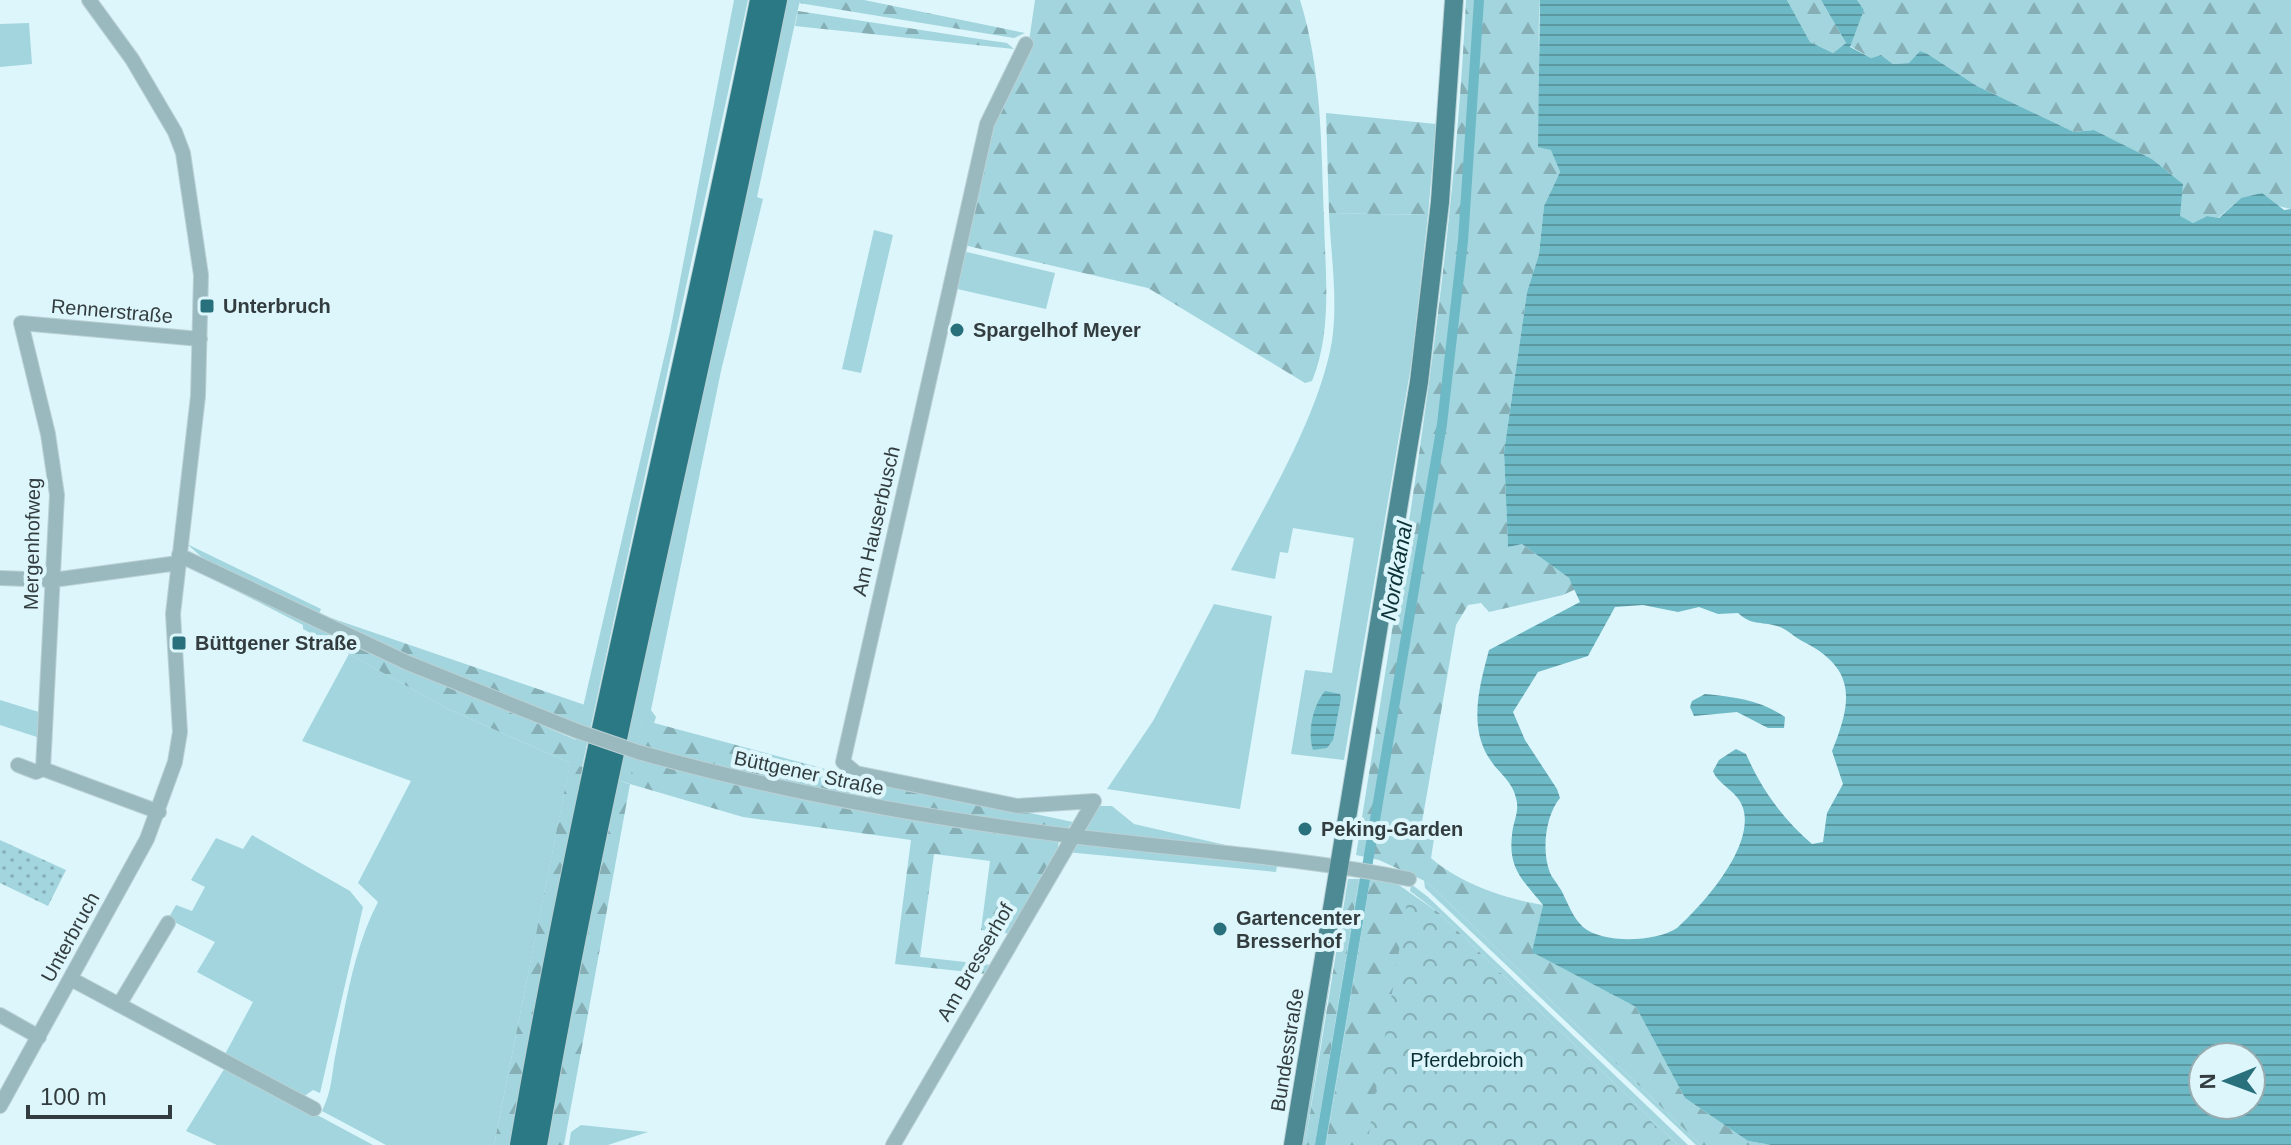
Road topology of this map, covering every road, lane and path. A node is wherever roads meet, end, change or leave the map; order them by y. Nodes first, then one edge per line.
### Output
1 (89, 0) edge
2 (760, 0) edge
3 (777, 0) edge
4 (1454, 0) edge
5 (1026, 44) dead end
6 (21, 323) joint
7 (200, 339) junction
8 (179, 559) junction
9 (0, 578) edge
10 (53, 580) junction
11 (18, 765) dead end
12 (43, 769) junction
13 (1094, 801) joint
14 (159, 812) junction
15 (1072, 836) junction
16 (1340, 867) junction
17 (1409, 879) dead end
18 (168, 923) dead end
19 (71, 979) junction
20 (119, 1005) junction
21 (0, 1015) edge
22 (39, 1037) junction
23 (0, 1106) edge
24 (314, 1109) dead end
25 (520, 1145) edge
26 (537, 1145) edge
27 (893, 1145) edge
28 (1293, 1145) edge

1 - 7 street, Unterbruch
2 - 25 highway
3 - 26 highway
4 - 16 main road, Bundesstraße
5 - 13 street, Am Hauserbusch
6 - 7 street, Rennerstraße
6 - 10 street, Mergenhofweg
7 - 8 street, Unterbruch
8 - 10 street
8 - 14 street, Unterbruch
8 - 15 street, Büttgener Straße, bridge
9 - 10 street
10 - 12 street, Mergenhofweg
11 - 12 street
12 - 14 street
13 - 15 street, Am Bresserhof
14 - 19 street, Unterbruch
15 - 16 street, Büttgener Straße
15 - 27 street, Am Bresserhof
16 - 17 street, Büttgener Straße
16 - 28 main road, Bundesstraße
18 - 20 street
19 - 20 street
19 - 22 street, Unterbruch
20 - 24 street
21 - 22 street
22 - 23 street, Unterbruch

